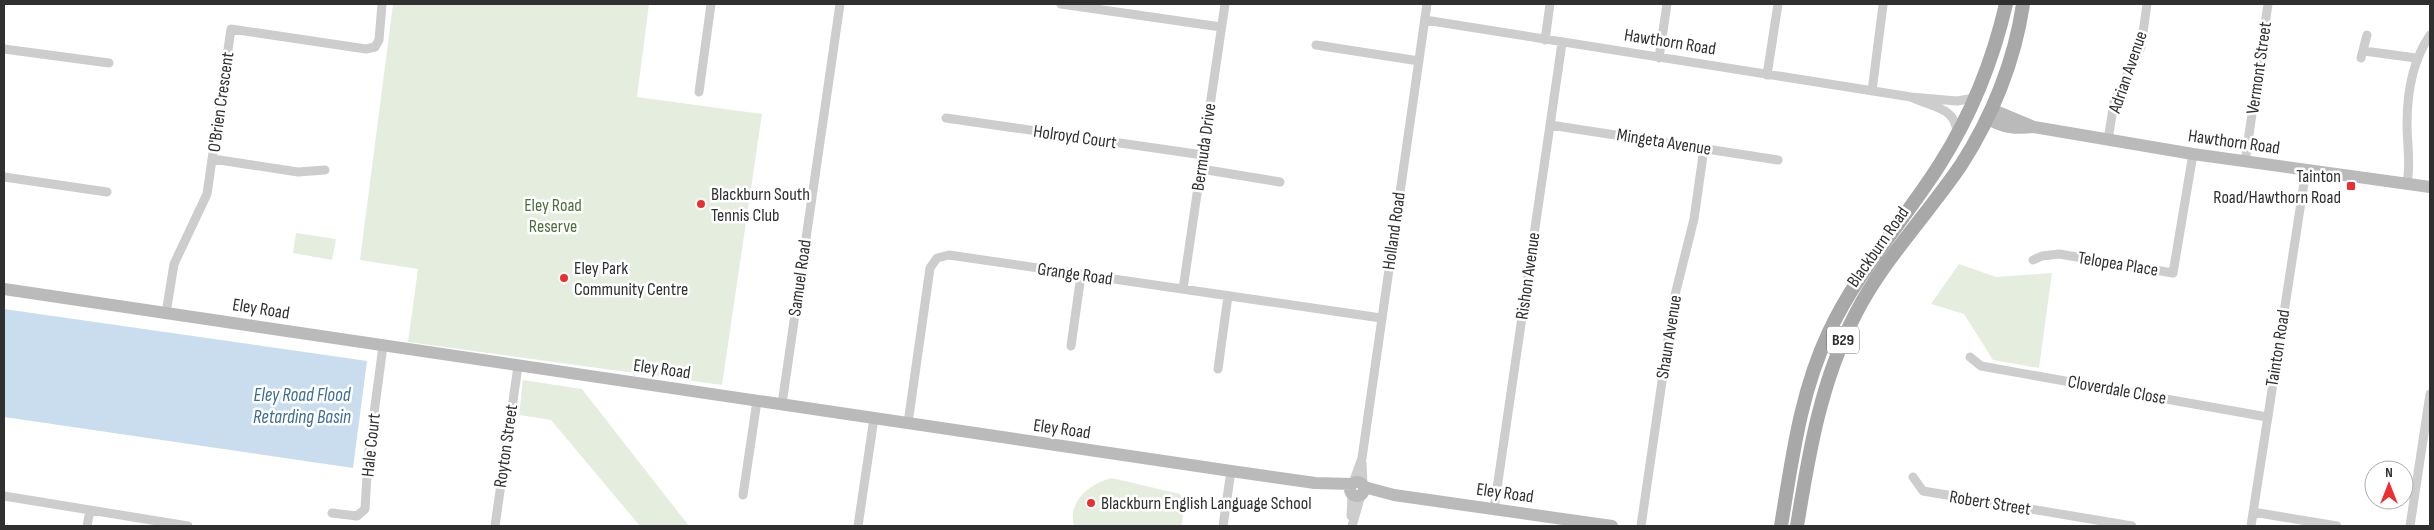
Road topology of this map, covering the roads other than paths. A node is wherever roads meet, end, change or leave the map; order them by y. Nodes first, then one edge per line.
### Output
1 (382, 4) edge
2 (711, 4) edge
3 (840, 4) edge
4 (1061, 4) edge
5 (1224, 4) edge
6 (1427, 4) edge
7 (1550, 4) edge
8 (1667, 4) edge
9 (1778, 4) edge
10 (1883, 4) edge
11 (2006, 4) edge
12 (2023, 4) edge
13 (2148, 4) edge
14 (2268, 4) edge
15 (1425, 20) junction
16 (1221, 27) junction
17 (2430, 34) edge
18 (2367, 35) dead end
19 (1545, 40) junction
20 (1562, 43) junction
21 (1316, 45) dead end
22 (4, 49) edge
23 (1659, 58) junction
24 (2416, 58) junction
25 (1419, 61) junction
26 (109, 63) dead end
27 (1767, 75) junction
28 (1872, 91) junction
29 (699, 92) dead end
30 (1976, 96) junction
31 (1911, 97) junction
32 (1987, 113) junction
33 (946, 118) dead end
34 (1550, 124) junction
35 (1957, 136) junction
36 (2108, 140) junction
37 (1704, 148) junction
38 (2192, 154) junction
39 (1203, 155) junction
40 (213, 159) junction
41 (1778, 160) dead end
42 (2244, 162) junction
43 (1201, 169) junction
44 (325, 170) dead end
45 (2306, 170) junction
46 (4, 177) edge
47 (1280, 182) dead end
48 (2408, 183) junction
49 (2430, 187) edge
50 (107, 192) dead end
51 (1909, 208) junction
52 (2033, 260) dead end
53 (1081, 275) junction
54 (4, 289) edge
55 (1183, 290) junction
56 (1228, 296) junction
57 (166, 313) junction
58 (1381, 318) junction
59 (383, 346) junction
60 (1071, 346) dead end
61 (1970, 357) dead end
62 (518, 366) junction
63 (1218, 369) dead end
64 (2430, 394) edge
65 (757, 401) junction
66 (782, 404) junction
67 (2267, 417) junction
68 (874, 418) junction
69 (908, 423) junction
70 (1231, 471) junction
71 (1913, 477) dead end
72 (1357, 489) junction
73 (743, 495) dead end
74 (4, 496) edge
75 (1494, 509) junction
76 (90, 510) junction
77 (2254, 512) junction
78 (332, 513) dead end
79 (2114, 525) edge
80 (87, 526) edge
81 (188, 526) edge
82 (495, 526) edge
83 (858, 526) edge
84 (1223, 526) edge
85 (1351, 526) edge
86 (1612, 526) edge
87 (1641, 526) edge
88 (1781, 526) edge
89 (1797, 526) edge
90 (2132, 526) edge
91 (2251, 526) edge
92 (2337, 526) edge
93 (2410, 526) edge

1 - 40 street, O'Brien Crescent
2 - 29 street
3 - 66 street, Samuel Road
4 - 16 street
5 - 16 street, Bermuda Drive
6 - 15 street, Holland Road
7 - 19 street
8 - 23 street
9 - 27 street
10 - 28 street
11 - 30 main road, Blackburn Road / B29
12 - 32 main road, Blackburn Road / B29
13 - 36 street, Adrian Avenue
14 - 42 street, Vermont Street
15 - 19 street, Hawthorn Road
15 - 25 street, Holland Road
16 - 39 street, Bermuda Drive
17 - 24 street
18 - 24 street
19 - 20 street, Hawthorn Road
20 - 23 street, Hawthorn Road
20 - 34 street, Rishon Avenue
21 - 25 street
22 - 26 street
23 - 27 street, Hawthorn Road
24 - 48 street
25 - 58 street, Holland Road
27 - 28 street, Hawthorn Road
28 - 31 street, Hawthorn Road
30 - 31 street, Hawthorn Road
30 - 32 main road
30 - 35 main road, Blackburn Road / B29
31 - 35 street, Hawthorn Road
32 - 36 main road, Hawthorn Road
32 - 51 main road
32 - 89 main road, Blackburn Road / B29
33 - 39 street, Holroyd Court
34 - 37 street, Mingeta Avenue
34 - 75 street, Rishon Avenue
35 - 51 main road, Blackburn Road / B29
36 - 38 main road, Hawthorn Road
37 - 41 street, Mingeta Avenue
37 - 87 street, Shaun Avenue
38 - 42 main road, Hawthorn Road
38 - 52 street, Telopea Place
39 - 43 street, Bermuda Drive
40 - 44 street
40 - 57 street, O'Brien Crescent
42 - 45 main road, Hawthorn Road
43 - 47 street
43 - 55 street, Bermuda Drive
45 - 48 main road, Hawthorn Road
45 - 67 street, Tainton Road
46 - 50 street
48 - 49 main road, Hawthorn Road
51 - 88 main road, Blackburn Road / B29
53 - 55 street, Grange Road
53 - 60 street
53 - 69 street, Grange Road
54 - 57 main road, Eley Road
55 - 56 street, Grange Road
56 - 58 street, Grange Road
56 - 63 street
57 - 59 main road, Eley Road
58 - 72 street, Holland Road
59 - 62 main road, Eley Road
59 - 78 street, Hale Court
61 - 67 street, Cloverdale Close
62 - 65 main road, Eley Road
62 - 82 street, Royton Street
64 - 93 street
65 - 66 main road, Eley Road
65 - 73 street
66 - 68 main road, Eley Road
67 - 77 street, Tainton Road
68 - 69 main road, Eley Road
68 - 83 street
69 - 70 main road, Eley Road
70 - 72 main road, Eley Road
70 - 84 street
71 - 79 street, Robert Street
72 - 75 main road, Eley Road
72 - 85 street, Holland Road
74 - 76 street
75 - 86 main road, Eley Road
76 - 80 street
76 - 81 street
77 - 91 street, Tainton Road
77 - 92 street
79 - 90 street, Robert Street

